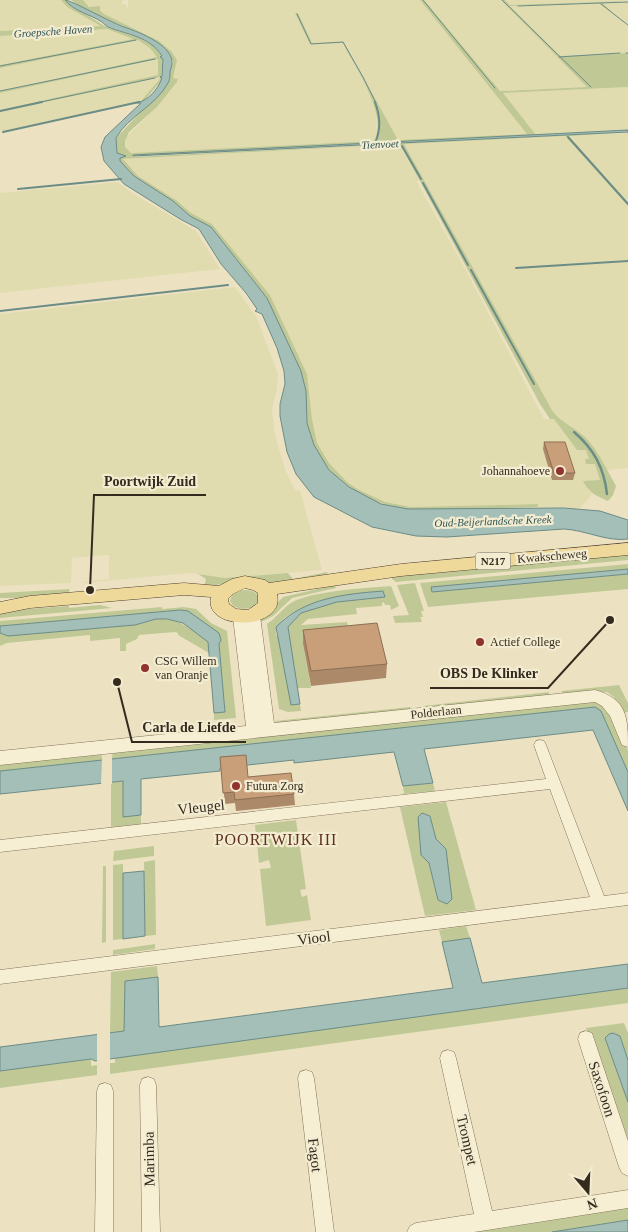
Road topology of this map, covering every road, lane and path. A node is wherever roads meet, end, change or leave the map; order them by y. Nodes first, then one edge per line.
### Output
1 (628, 549) edge
2 (268, 594) junction
3 (221, 596) junction
4 (0, 600) edge
5 (30, 602) junction
6 (0, 608) edge
7 (247, 616) junction
8 (261, 731) junction
9 (628, 740) edge
10 (540, 745) dead end
11 (0, 758) edge
12 (555, 783) junction
13 (0, 846) edge
14 (628, 899) edge
15 (599, 902) junction
16 (0, 977) edge
17 (586, 1039) dead end
18 (448, 1058) dead end
19 (306, 1078) dead end
20 (148, 1085) dead end
21 (105, 1091) dead end
22 (628, 1167) edge
23 (628, 1199) edge
24 (485, 1221) junction
25 (104, 1232) edge
26 (151, 1232) edge
27 (326, 1232) edge
28 (416, 1232) edge

1 - 2 main road, Kwakscheweg / N217
2 - 3 main road
2 - 7 main road
3 - 5 main road
3 - 7 main road
4 - 5 main road
5 - 6 main road
7 - 8 street
8 - 9 street, Polderlaan
8 - 11 street, Polderlaan
10 - 12 street
12 - 13 street, Vleugel
12 - 15 street
14 - 15 street, Viool
15 - 16 street, Viool
17 - 22 street, Saxofoon
18 - 24 street, Trompet
19 - 27 street, Fagot
20 - 26 street, Marimba
21 - 25 street
23 - 24 street
24 - 28 street

